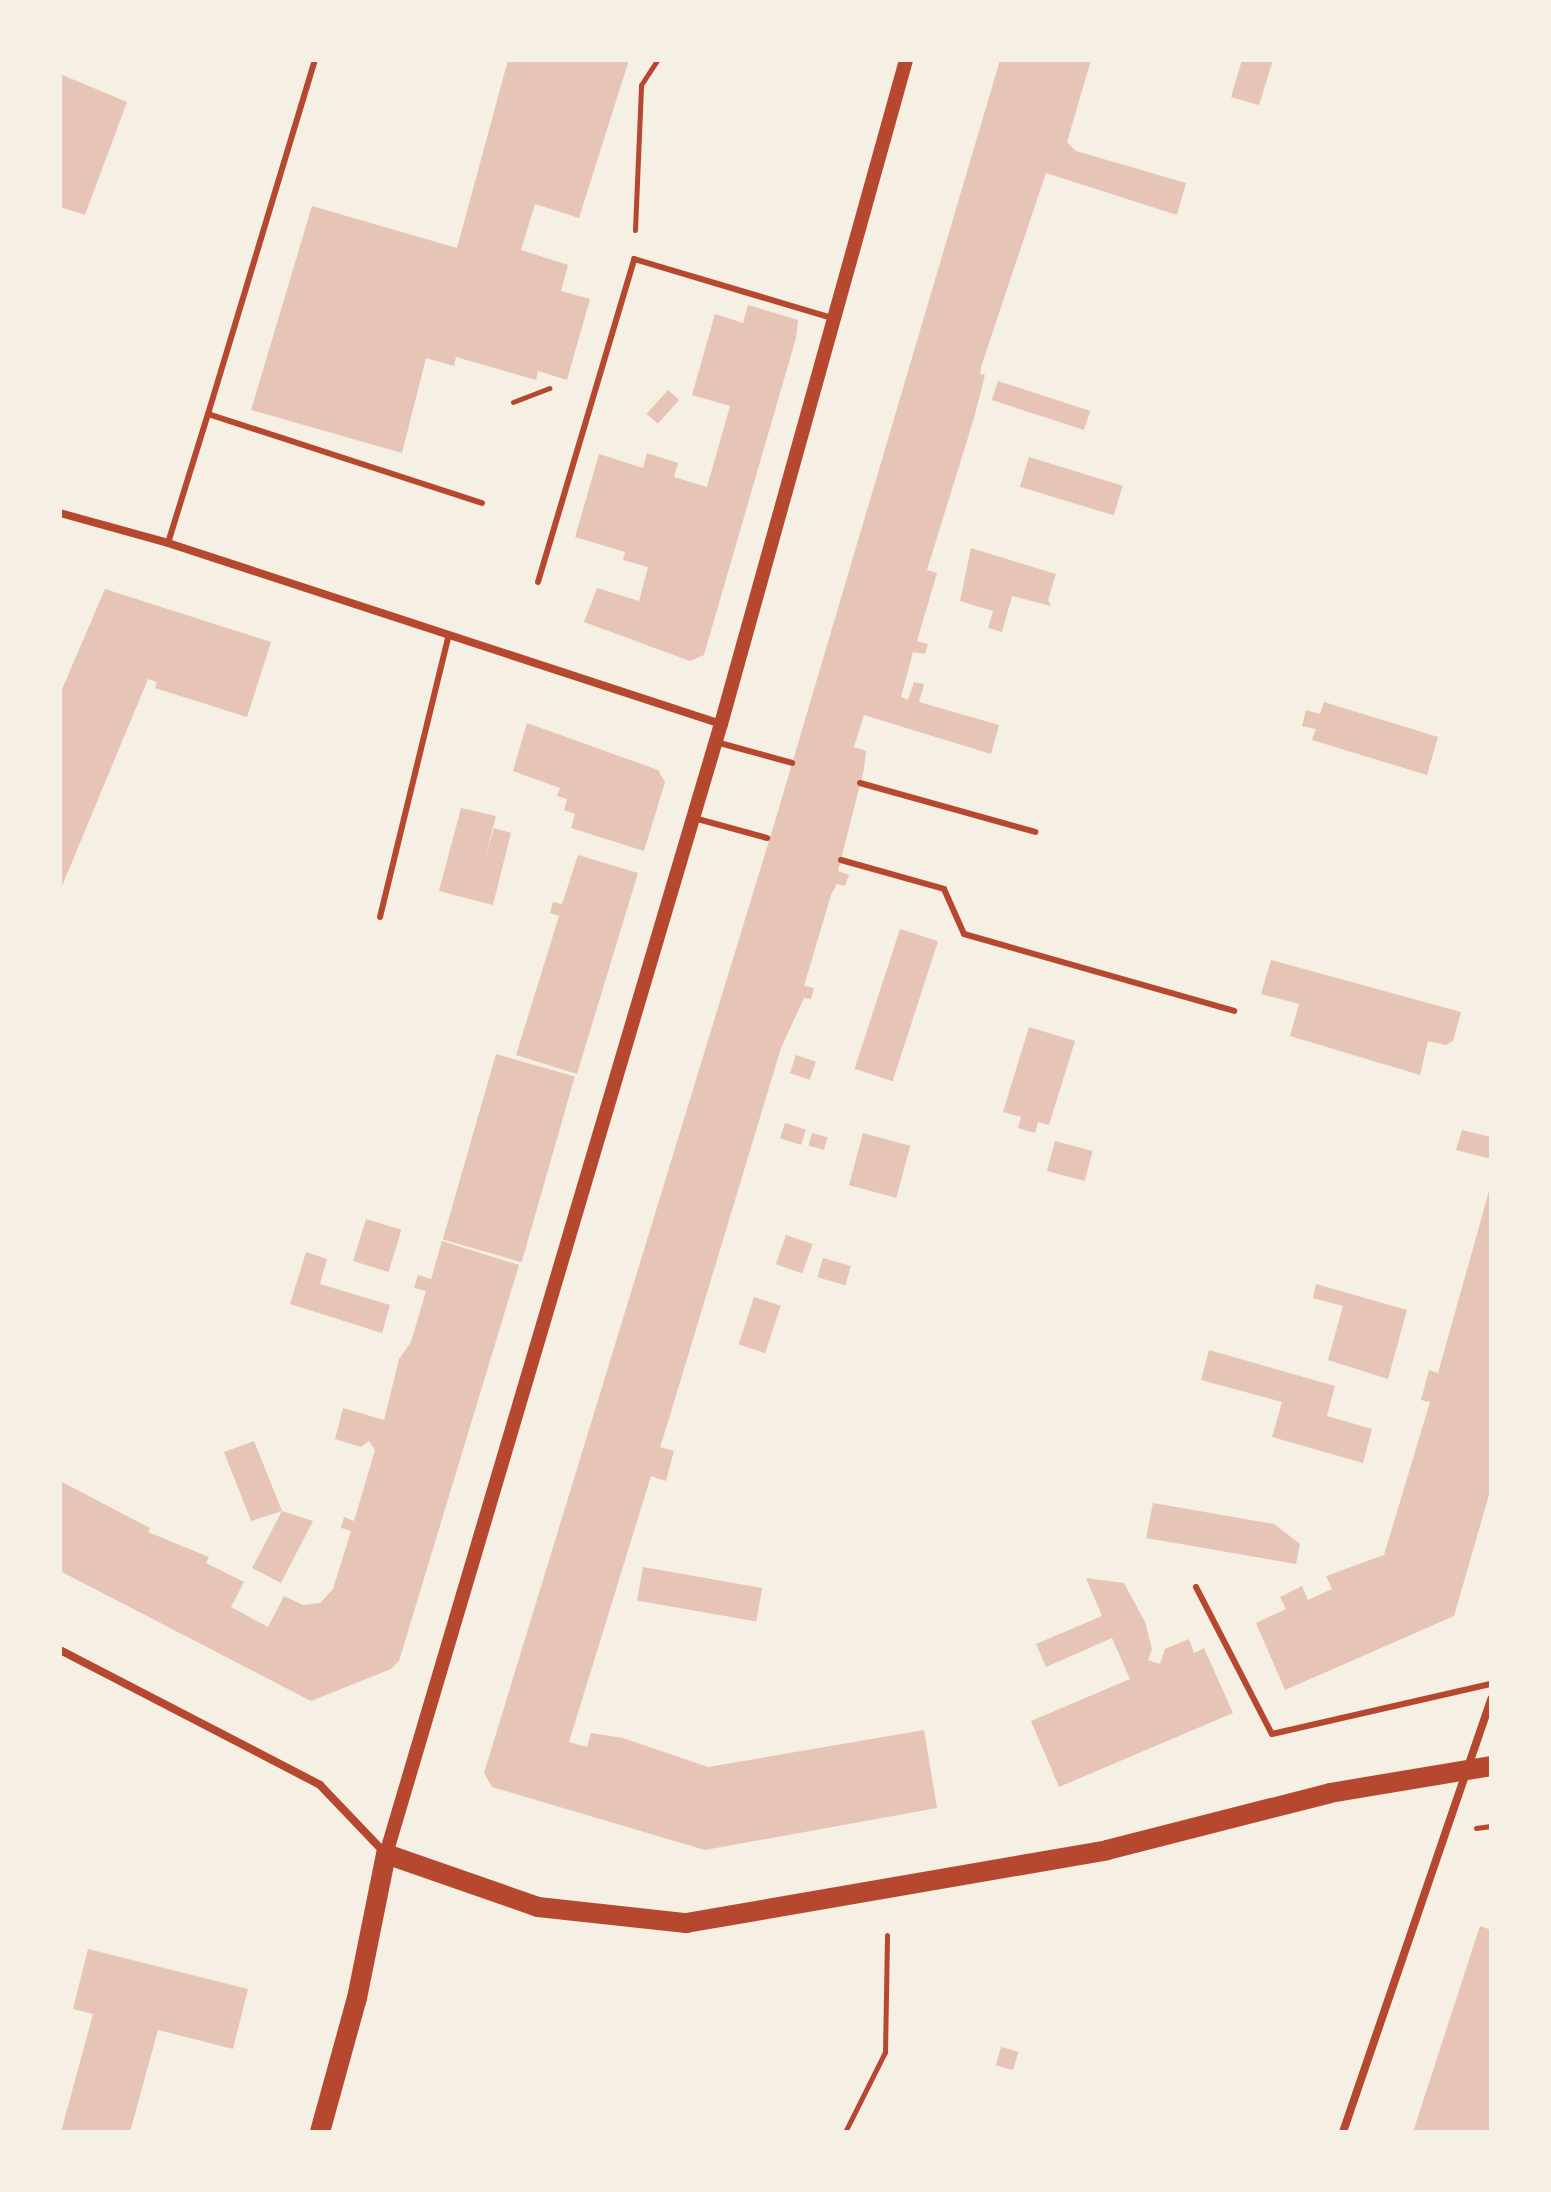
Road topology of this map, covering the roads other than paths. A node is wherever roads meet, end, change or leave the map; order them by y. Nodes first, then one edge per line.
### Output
1 (315, 60) edge
2 (906, 60) edge
3 (835, 319) junction
4 (208, 414) junction
5 (482, 503) dead end
6 (60, 514) edge
7 (168, 543) junction
8 (538, 582) dead end
9 (448, 637) junction
10 (721, 724) junction
11 (716, 742) junction
12 (792, 763) dead end
13 (860, 783) dead end
14 (693, 818) junction
15 (1035, 832) dead end
16 (767, 838) dead end
17 (841, 860) dead end
18 (380, 917) dead end
19 (1234, 1011) dead end
20 (1196, 1587) dead end
21 (60, 1650) edge
22 (1491, 1684) edge
23 (1491, 1699) edge
24 (1491, 1766) edge
25 (1464, 1770) junction
26 (386, 1854) junction
27 (320, 2132) edge
28 (1343, 2132) edge

1 - 4 lane
2 - 3 street
3 - 8 lane
3 - 10 street
4 - 5 lane
4 - 7 lane
6 - 7 street
7 - 9 street
9 - 10 street
9 - 18 lane
10 - 11 street
11 - 12 lane
11 - 14 street
13 - 15 lane
14 - 16 lane
14 - 26 street
17 - 19 lane
20 - 22 lane
21 - 26 street
23 - 25 street
24 - 25 main road
25 - 26 main road
25 - 28 street
26 - 27 main road

